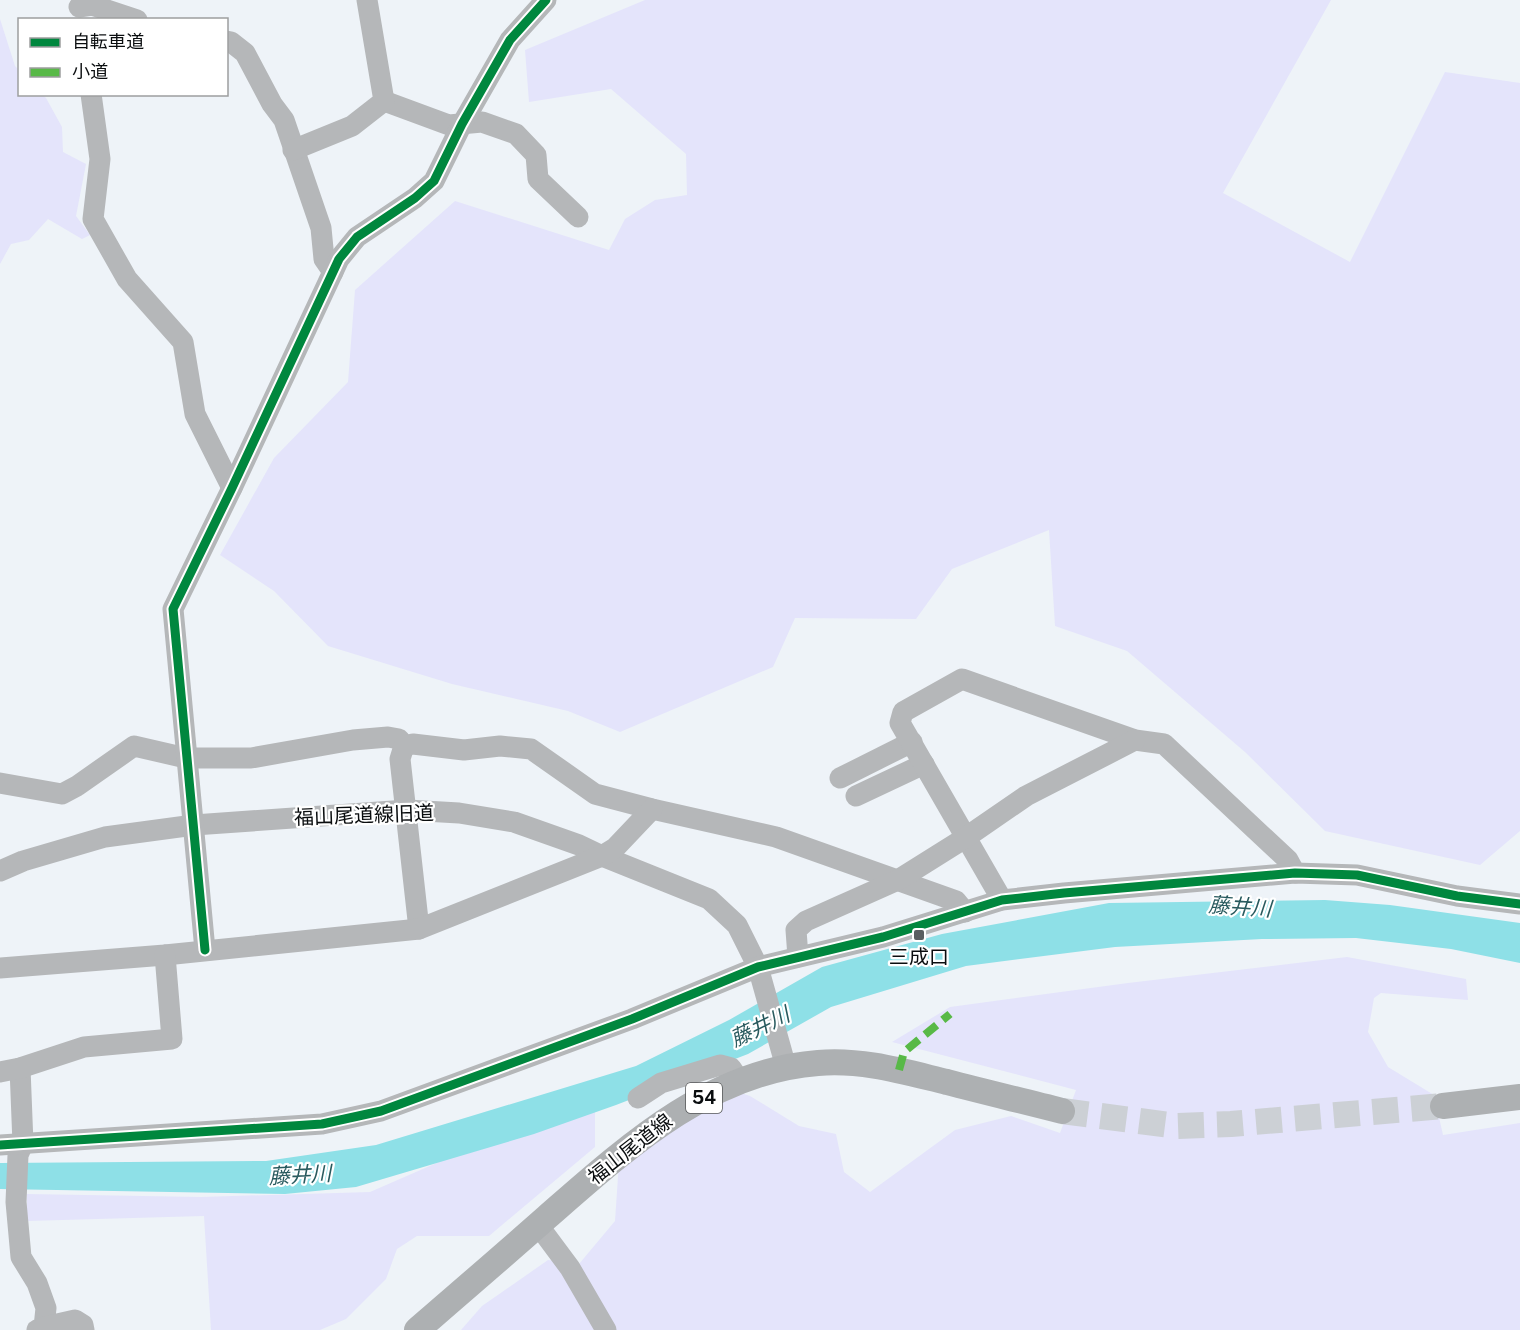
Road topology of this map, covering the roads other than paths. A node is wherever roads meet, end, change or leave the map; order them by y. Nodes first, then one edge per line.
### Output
1 (367, 0) edge
2 (546, 0) edge
3 (80, 9) edge
4 (131, 18) edge
5 (228, 41) edge
6 (91, 96) edge
7 (384, 101) junction
8 (462, 124) junction
9 (293, 150) junction
10 (578, 216) dead end
11 (333, 272) junction
12 (232, 488) junction
13 (1135, 740) junction
14 (912, 742) junction
15 (404, 746) junction
16 (186, 758) junction
17 (924, 764) junction
18 (840, 778) dead end
19 (0, 783) edge
20 (856, 796) dead end
21 (652, 809) junction
22 (407, 810) junction
23 (194, 825) junction
24 (965, 838) junction
25 (602, 856) junction
26 (0, 871) edge
27 (1295, 873) junction
28 (898, 880) junction
29 (1002, 900) junction
30 (1520, 904) edge
31 (965, 912) junction
32 (419, 929) junction
33 (205, 950) junction
34 (165, 955) junction
35 (798, 957) junction
36 (0, 968) edge
37 (761, 976) junction
38 (784, 1057) junction
39 (10, 1070) edge
40 (740, 1081) junction
41 (1520, 1097) edge
42 (638, 1098) dead end
43 (1443, 1106) tunnel mouth
44 (1062, 1111) tunnel mouth
45 (14, 1148) edge
46 (538, 1225) junction
47 (41, 1329) edge
48 (84, 1330) edge
49 (417, 1330) edge
50 (606, 1330) edge

1 - 7 street
2 - 8 street
3 - 4 street
5 - 9 street
6 - 12 street
7 - 8 street
7 - 9 street
8 - 10 street
8 - 11 street
9 - 11 street
11 - 12 street
12 - 16 street
13 - 14 street
13 - 24 street
13 - 27 street
14 - 17 street
14 - 18 street
15 - 16 street
15 - 21 street
15 - 22 street
16 - 19 street
16 - 23 street
17 - 20 street
17 - 24 street
21 - 25 street
21 - 28 street
22 - 23 street, 福山尾道線旧道
22 - 25 street, 福山尾道線旧道
22 - 32 street
23 - 26 street, 福山尾道線旧道
23 - 33 street
24 - 28 street
24 - 29 street
25 - 32 street
25 - 37 street, 福山尾道線旧道
27 - 29 street
27 - 30 street
28 - 31 street
28 - 35 street
29 - 31 street
31 - 35 street
32 - 33 street
33 - 34 street
34 - 36 street
34 - 39 street
35 - 37 street
37 - 38 street, 福山尾道線旧道
37 - 45 street
38 - 40 main road, 福山尾道線 / 54
38 - 44 main road, 福山尾道線 / 54
39 - 45 street
40 - 42 street
40 - 46 main road, 福山尾道線 / 54
41 - 43 main road
45 - 47 street
46 - 49 main road, 福山尾道線 / 54
46 - 50 street
47 - 48 street

